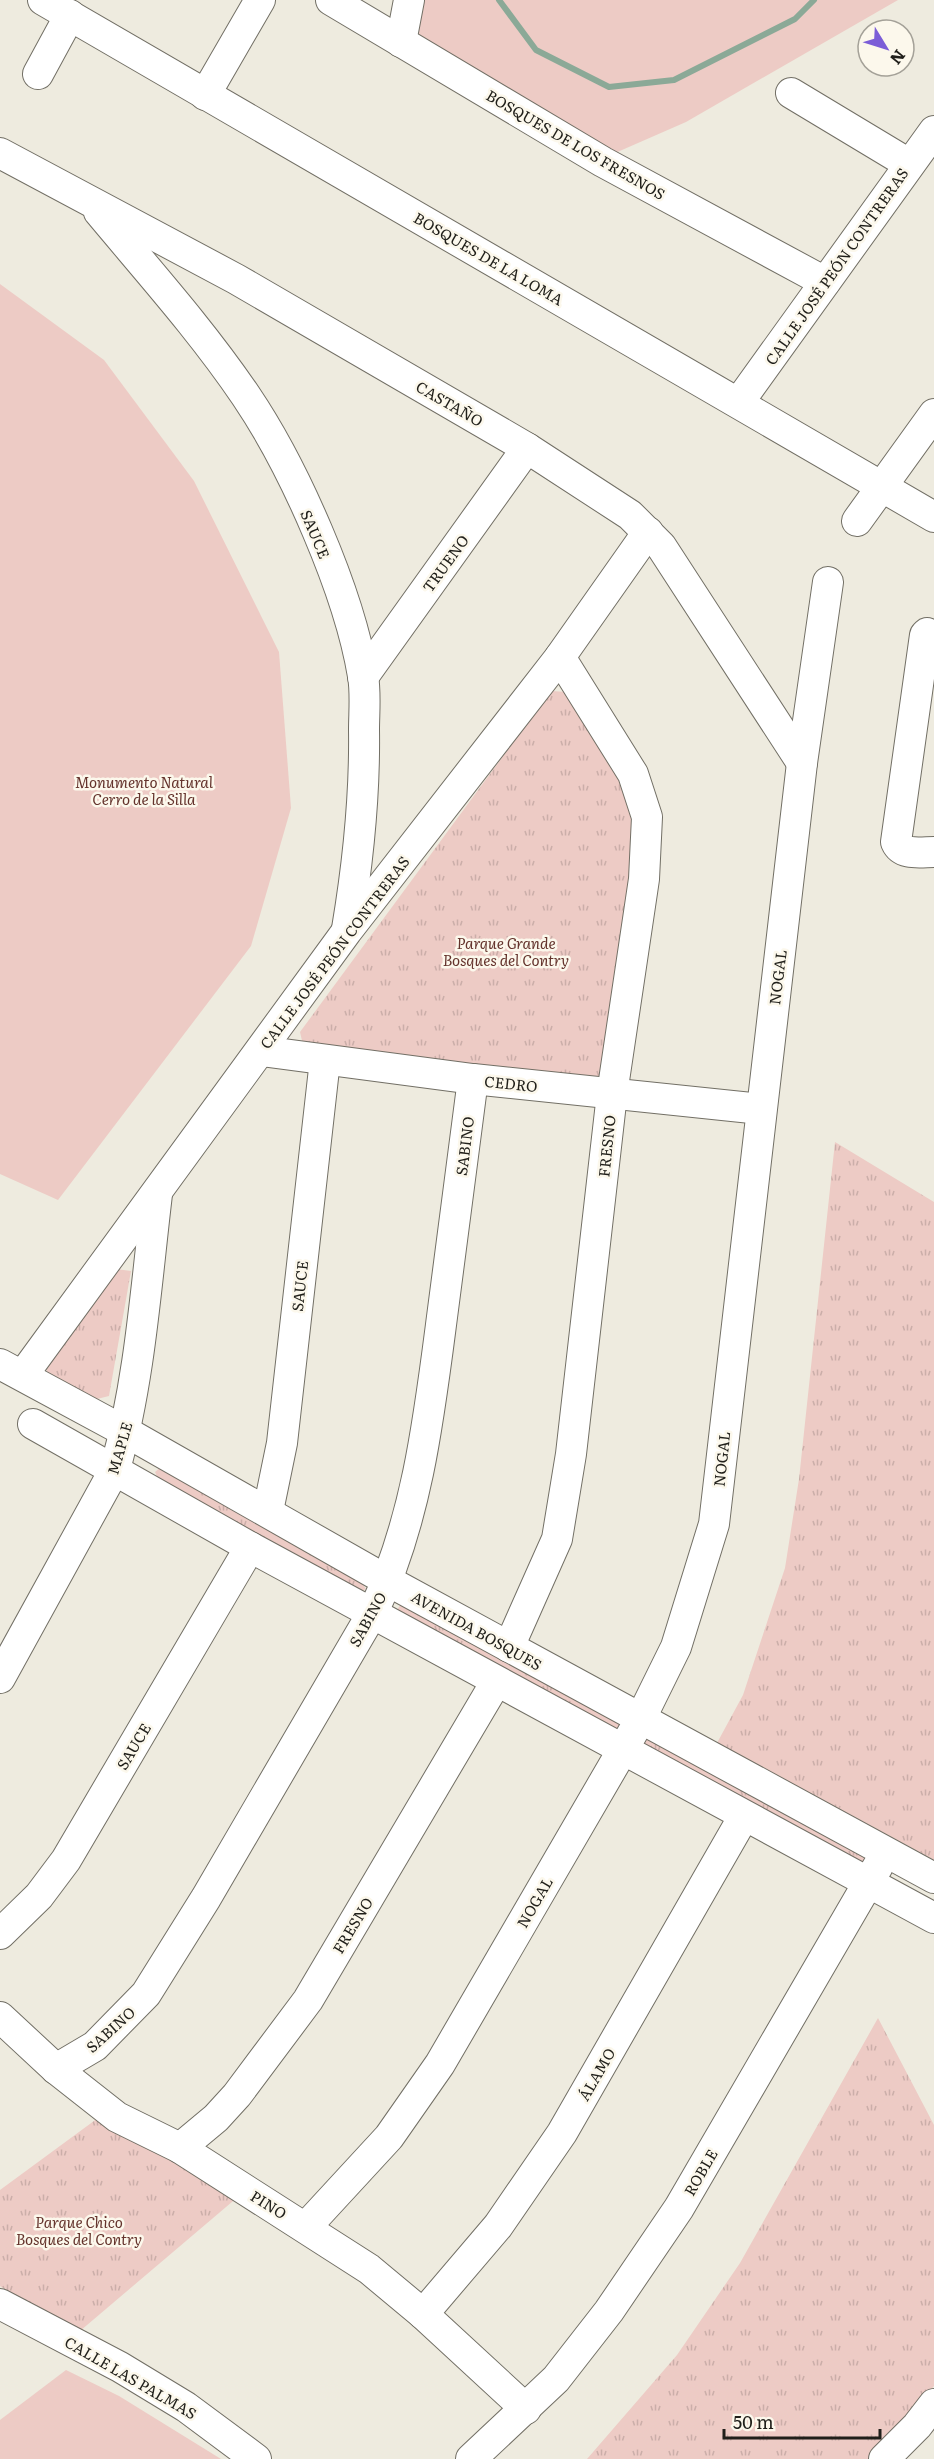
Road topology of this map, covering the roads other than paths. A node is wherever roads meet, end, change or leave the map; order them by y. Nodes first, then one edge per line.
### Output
1 (43, 0) edge
2 (260, 0) edge
3 (331, 0) edge
4 (409, 0) edge
5 (70, 15) junction
6 (401, 42) junction
7 (38, 74) dead end
8 (791, 93) dead end
9 (205, 95) junction
10 (934, 131) edge
11 (0, 153) edge
12 (909, 164) junction
13 (89, 200) junction
14 (825, 282) junction
15 (739, 402) junction
16 (934, 414) edge
17 (527, 448) junction
18 (882, 487) junction
19 (934, 517) edge
20 (857, 521) dead end
21 (648, 532) junction
22 (828, 582) dead end
23 (934, 636) edge
24 (560, 657) junction
25 (363, 677) junction
26 (802, 763) junction
27 (934, 852) edge
28 (347, 931) junction
29 (261, 1051) junction
30 (325, 1060) junction
31 (473, 1079) junction
32 (612, 1094) junction
33 (761, 1109) junction
34 (157, 1191) junction
35 (11, 1369) edge
36 (33, 1424) dead end
37 (126, 1432) junction
38 (115, 1469) junction
39 (268, 1512) junction
40 (250, 1547) junction
41 (388, 1581) junction
42 (373, 1612) junction
43 (509, 1647) junction
44 (0, 1678) edge
45 (496, 1682) junction
46 (640, 1720) junction
47 (622, 1751) junction
48 (744, 1816) junction
49 (885, 1853) junction
50 (934, 1878) edge
51 (868, 1882) junction
52 (934, 1918) edge
53 (0, 1934) edge
54 (0, 2017) edge
55 (56, 2069) junction
56 (180, 2148) junction
57 (306, 2227) junction
58 (2, 2309) edge
59 (423, 2314) junction
60 (934, 2404) edge
61 (526, 2409) junction
62 (256, 2459) edge
63 (471, 2459) edge
64 (884, 2459) edge

1 - 5 street, BOSQUES DE LA LOMA
2 - 9 street
3 - 6 street, BOSQUES DE LOS FRESNOS
4 - 6 street
5 - 7 street
5 - 9 street, BOSQUES DE LA LOMA
6 - 14 street, BOSQUES DE LOS FRESNOS
8 - 12 street
9 - 15 street, BOSQUES DE LA LOMA
10 - 12 street, CALLE JOSÉ PEÓN CONTRERAS
11 - 13 street, CASTAÑO
12 - 14 street, CALLE JOSÉ PEÓN CONTRERAS
13 - 17 street, CASTAÑO
13 - 25 street, SAUCE
14 - 15 street, CALLE JOSÉ PEÓN CONTRERAS
15 - 18 street, BOSQUES DE LA LOMA
16 - 18 street
17 - 21 street, CASTAÑO
17 - 25 street, TRUENO
18 - 19 street, BOSQUES DE LA LOMA
18 - 20 street
21 - 24 street, CALLE JOSÉ PEÓN CONTRERAS
21 - 26 street, CASTAÑO
22 - 26 street, NOGAL
23 - 27 street
24 - 28 street, CALLE JOSÉ PEÓN CONTRERAS
24 - 32 street, FRESNO
25 - 28 street, SAUCE
26 - 33 street, NOGAL
28 - 29 street, CALLE JOSÉ PEÓN CONTRERAS
29 - 30 street, CEDRO
29 - 34 street, CALLE JOSÉ PEÓN CONTRERAS
30 - 31 street, CEDRO
30 - 39 street, SAUCE
31 - 32 street, CEDRO
31 - 41 street, SABINO
32 - 33 street, CEDRO
32 - 43 street, FRESNO
33 - 46 street, NOGAL
34 - 35 street, CALLE JOSÉ PEÓN CONTRERAS
34 - 37 street, MAPLE
35 - 37 street, AVENIDA BOSQUES
36 - 38 street
37 - 38 street, MAPLE
37 - 39 street, AVENIDA BOSQUES
38 - 40 street
38 - 44 street, MAPLE
39 - 41 street, AVENIDA BOSQUES
40 - 42 street
40 - 53 street, SAUCE
41 - 42 street, SABINO
41 - 43 street, AVENIDA BOSQUES
42 - 45 street
42 - 55 street, SABINO
43 - 46 street, AVENIDA BOSQUES
45 - 47 street
45 - 56 street, FRESNO
46 - 47 street, NOGAL
46 - 49 street, AVENIDA BOSQUES
47 - 48 street
47 - 57 street, NOGAL
48 - 51 street
48 - 59 street, ÁLAMO
49 - 50 street, AVENIDA BOSQUES
49 - 51 street, ROBLE
51 - 52 street
51 - 61 street, ROBLE
54 - 55 street, PINO
55 - 56 street, PINO
56 - 57 street, PINO
57 - 59 street, PINO
58 - 62 street, CALLE LAS PALMAS
59 - 61 street, PINO
60 - 64 street
61 - 63 street, ROBLE

